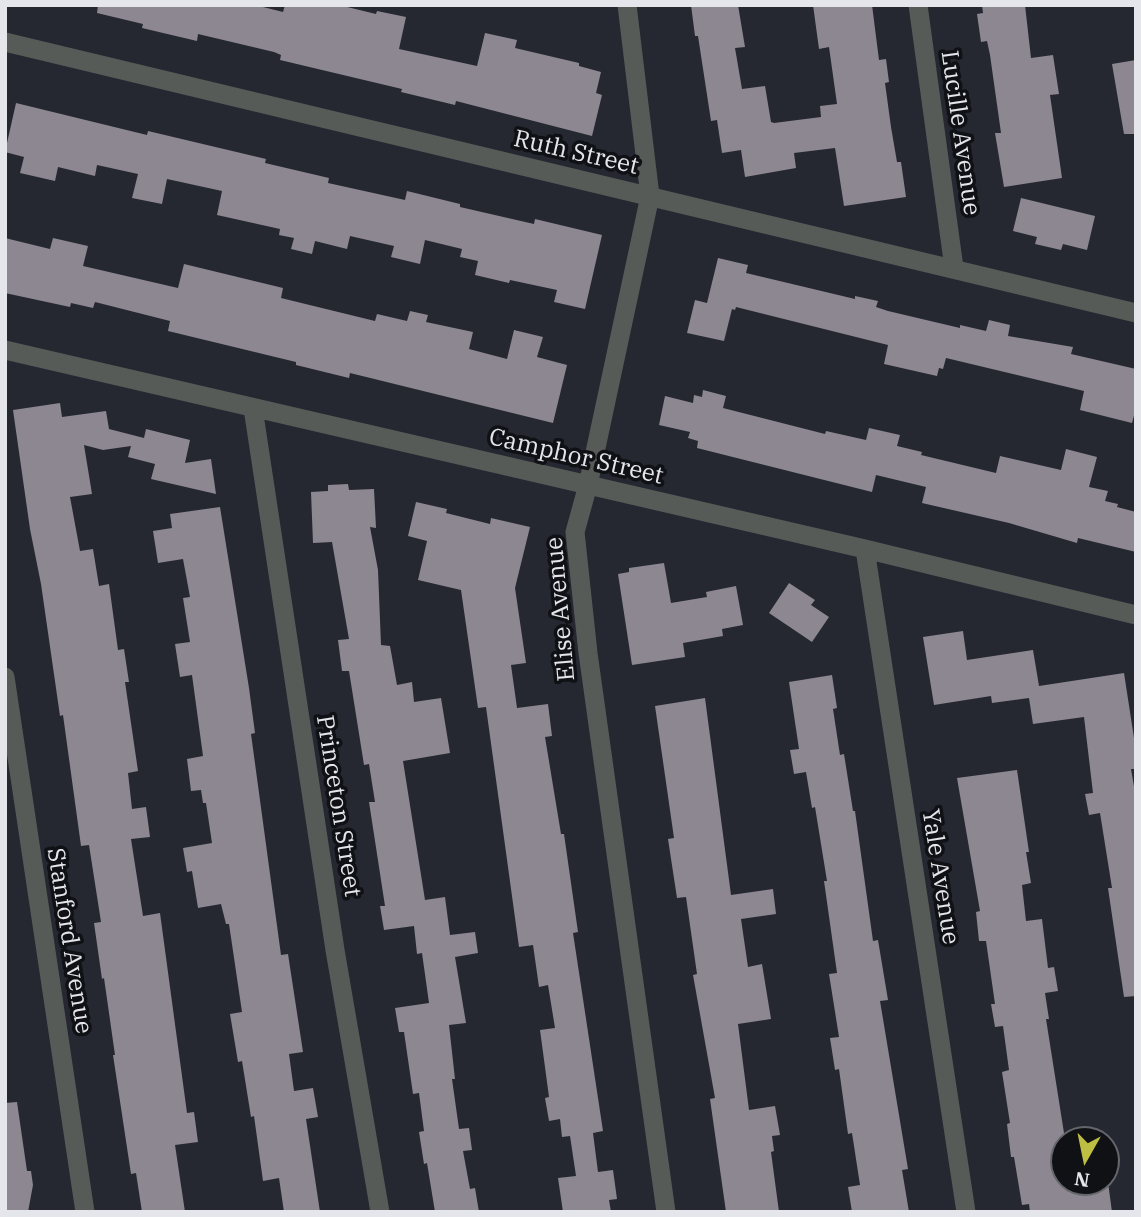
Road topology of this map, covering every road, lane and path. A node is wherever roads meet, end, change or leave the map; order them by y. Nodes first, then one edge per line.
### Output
1 (627, 5) edge
2 (918, 5) edge
3 (5, 42) edge
4 (650, 196) junction
5 (954, 268) junction
6 (1136, 313) edge
7 (5, 350) edge
8 (253, 408) junction
9 (588, 485) junction
10 (865, 549) junction
11 (1136, 615) edge
12 (5, 677) edge
13 (85, 1212) edge
14 (380, 1212) edge
15 (666, 1212) edge
16 (967, 1212) edge

1 - 4 street, Elise Avenue
2 - 5 street, Lucille Avenue
3 - 4 street, Ruth Street
4 - 5 street, Ruth Street
4 - 9 street, Elise Avenue
5 - 6 street, Ruth Street
7 - 8 street, Camphor Street
8 - 9 street, Camphor Street
8 - 14 street, Princeton Street
9 - 10 street, Camphor Street
9 - 15 street, Elise Avenue
10 - 11 street, Camphor Street
10 - 16 street, Yale Avenue
12 - 13 street, Stanford Avenue

